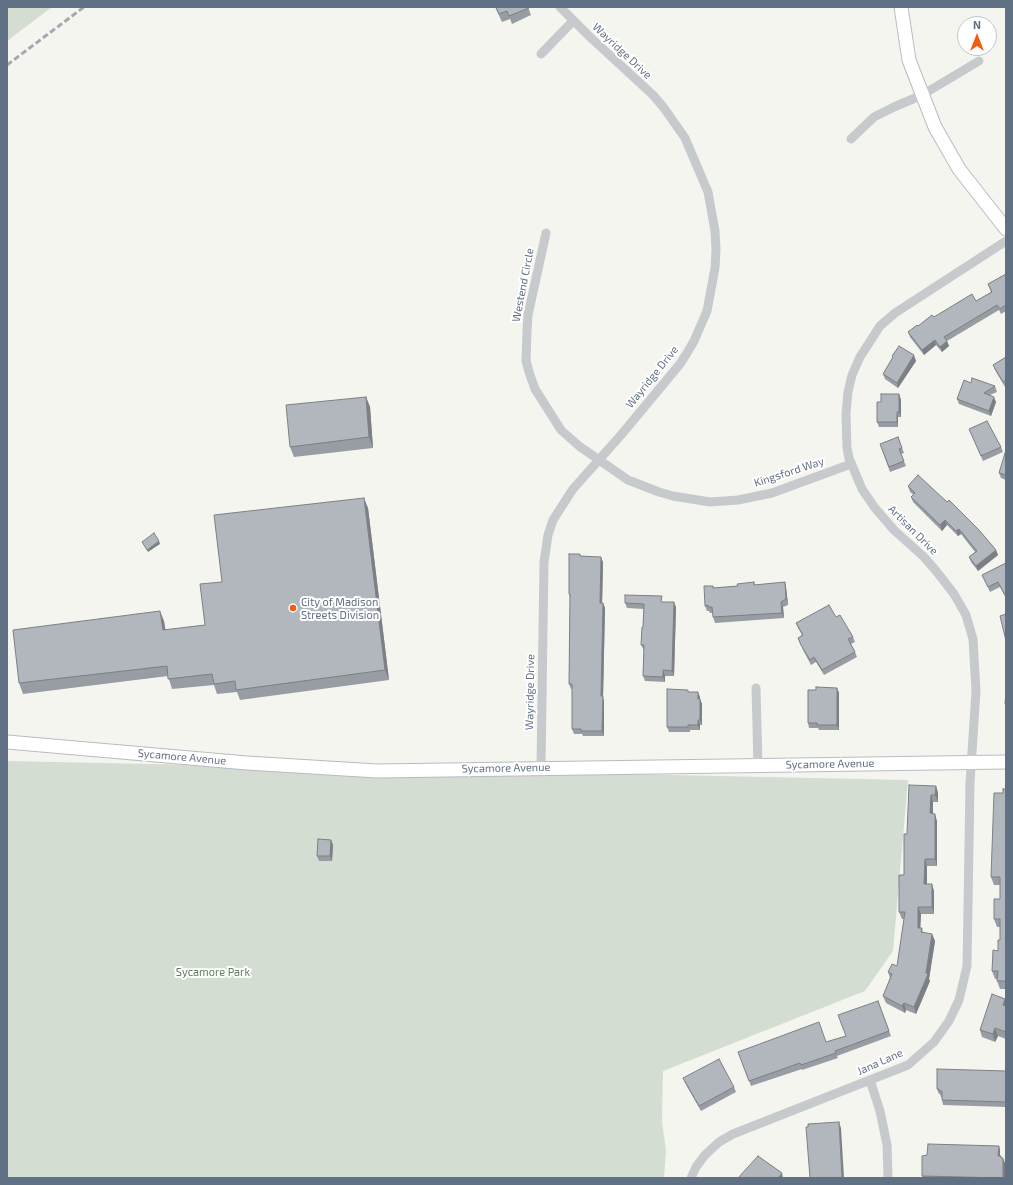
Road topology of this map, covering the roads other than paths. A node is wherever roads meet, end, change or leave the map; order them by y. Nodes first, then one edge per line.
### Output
1 (560, 7) edge
2 (901, 7) edge
3 (573, 21) junction
4 (541, 54) dead end
5 (979, 60) dead end
6 (922, 95) junction
7 (851, 139) dead end
8 (1006, 230) edge
9 (546, 233) dead end
10 (1006, 240) edge
11 (599, 460) junction
12 (851, 464) junction
13 (756, 688) dead end
14 (7, 742) edge
15 (972, 762) junction
16 (1006, 762) edge
17 (758, 765) junction
18 (541, 768) junction
19 (870, 1080) junction
20 (692, 1178) edge
21 (888, 1178) edge

1 - 3 street, Wayridge Drive
2 - 6 street
3 - 4 street
3 - 11 street, Wayridge Drive
5 - 6 street
6 - 7 street
6 - 8 street
9 - 11 street, Westend Circle
10 - 12 street, Artisan Drive
11 - 12 street, Kingsford Way
11 - 18 street, Wayridge Drive
12 - 15 street, Artisan Drive
13 - 17 street
14 - 18 street, Sycamore Avenue
15 - 16 street, Sycamore Avenue
15 - 17 street, Sycamore Avenue
15 - 19 street, Jana Lane
17 - 18 street, Sycamore Avenue
19 - 20 street, Jana Lane
19 - 21 street

